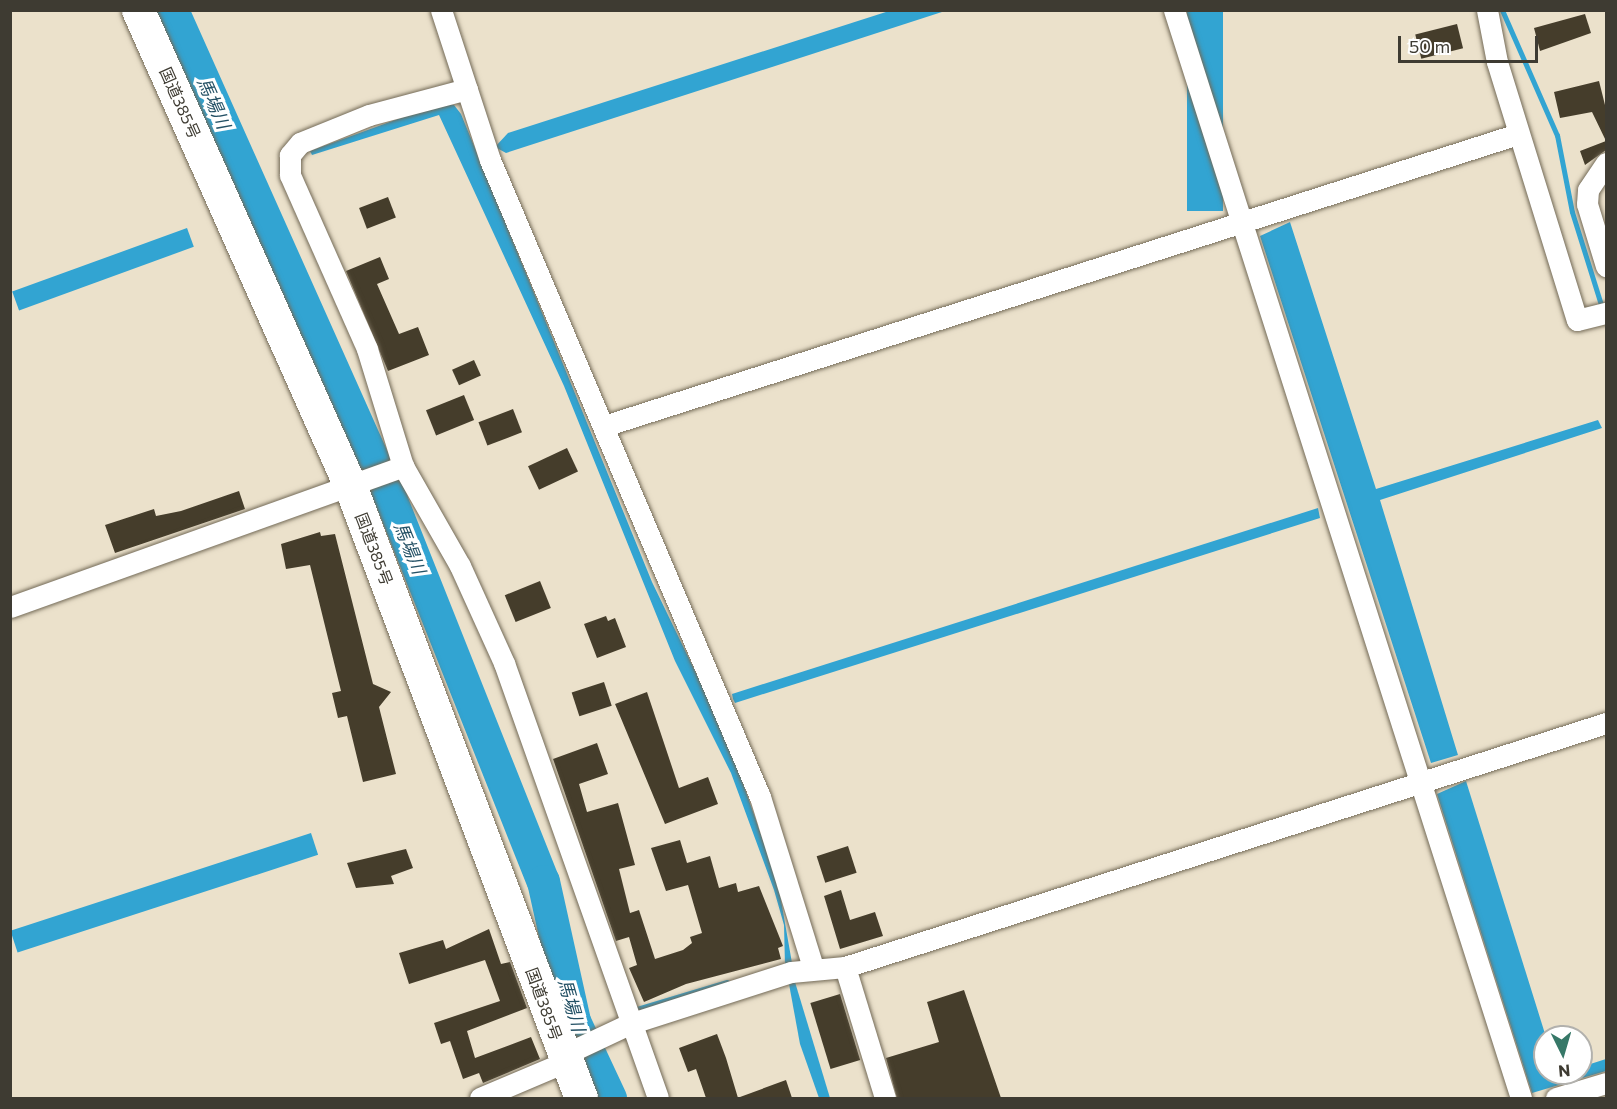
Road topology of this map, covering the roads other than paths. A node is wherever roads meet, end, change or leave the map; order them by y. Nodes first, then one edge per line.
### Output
1 (138, 10) edge
2 (441, 10) edge
3 (1174, 10) edge
4 (1487, 10) edge
5 (467, 88) junction
6 (1518, 134) junction
7 (1606, 163) edge
8 (1242, 223) junction
9 (1606, 266) edge
10 (1602, 314) edge
11 (604, 426) junction
12 (398, 468) junction
13 (359, 484) junction
14 (10, 607) edge
15 (1606, 723) edge
16 (1420, 782) junction
17 (813, 967) junction
18 (845, 967) junction
19 (629, 1024) junction
20 (570, 1056) junction
21 (1606, 1083) edge
22 (480, 1098) edge
23 (581, 1098) edge
24 (658, 1098) edge
25 (885, 1098) edge
26 (1521, 1098) edge
27 (1556, 1098) edge

1 - 13 highway, 国道385号
2 - 5 street
3 - 8 street
4 - 6 street
5 - 11 street
5 - 12 street
6 - 8 street
6 - 10 street
7 - 9 street
8 - 11 street
8 - 16 street
11 - 17 street
12 - 13 street
12 - 19 street
13 - 14 street
13 - 20 highway, 国道385号
15 - 16 street
16 - 18 street
16 - 26 street
17 - 18 street
17 - 19 street
18 - 25 street
19 - 20 street
19 - 24 street
20 - 22 street
20 - 23 highway, 国道385号
21 - 27 street

